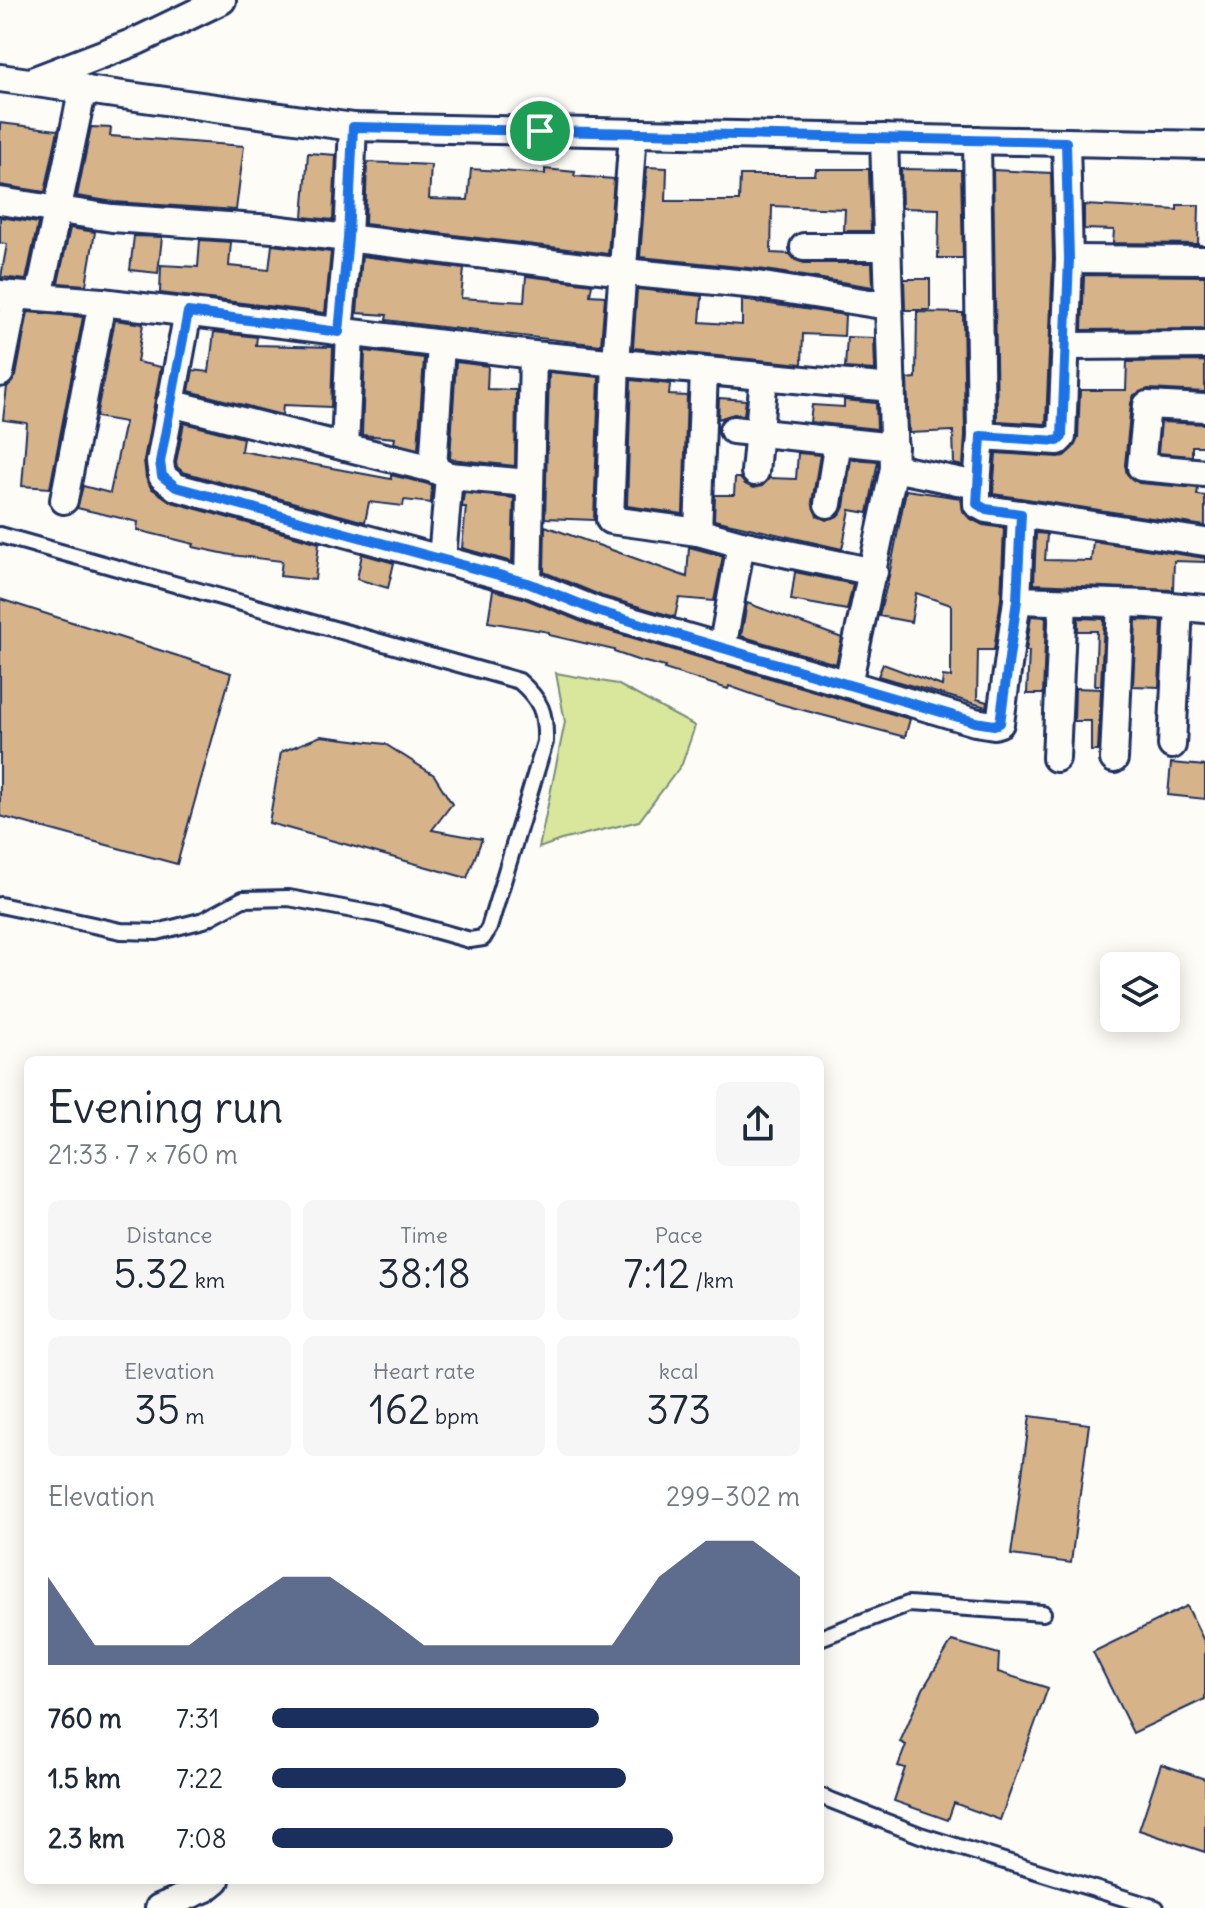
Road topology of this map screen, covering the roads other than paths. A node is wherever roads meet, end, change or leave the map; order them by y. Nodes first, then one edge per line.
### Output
1 (222, 0) edge
2 (0, 78) edge
3 (31, 82) junction
4 (83, 88) junction
5 (353, 127) junction
6 (633, 133) junction
7 (884, 138) junction
8 (977, 140) junction
9 (1066, 142) junction
10 (1205, 145) edge
11 (0, 201) edge
12 (57, 212) junction
13 (348, 238) junction
14 (804, 247) dead end
15 (886, 247) junction
16 (1069, 259) junction
17 (1205, 260) edge
18 (624, 272) junction
19 (18, 296) edge
20 (102, 302) junction
21 (888, 306) junction
22 (188, 312) junction
23 (345, 332) junction
24 (441, 345) junction
25 (1205, 345) edge
26 (1067, 346) junction
27 (533, 355) junction
28 (616, 362) junction
29 (704, 371) junction
30 (0, 373) edge
31 (764, 377) junction
32 (892, 388) junction
33 (170, 403) junction
34 (1205, 408) edge
35 (733, 430) dead end
36 (760, 432) junction
37 (981, 436) junction
38 (838, 441) junction
39 (345, 447) junction
40 (894, 457) junction
41 (755, 472) dead end
42 (441, 473) junction
43 (1205, 473) edge
44 (529, 483) junction
45 (977, 485) junction
46 (64, 500) dead end
47 (828, 504) dead end
48 (1021, 514) junction
49 (698, 532) junction
50 (0, 535) edge
51 (1205, 542) edge
52 (741, 544) junction
53 (442, 559) junction
54 (874, 572) junction
55 (528, 583) junction
56 (1017, 600) junction
57 (1063, 602) junction
58 (1121, 604) junction
59 (1192, 608) edge
60 (722, 649) junction
61 (848, 684) junction
62 (1172, 745) dead end
63 (1056, 758) dead end
64 (1114, 759) dead end
65 (0, 905) edge
66 (1043, 1613) dead end
67 (824, 1636) edge
68 (824, 1798) edge
69 (211, 1884) edge
70 (159, 1908) edge
71 (1156, 1908) edge

1 - 3 street
2 - 3 street
3 - 4 street
4 - 5 street
4 - 12 street
5 - 6 street
5 - 13 street
6 - 7 street
6 - 18 street
7 - 8 street
7 - 15 street
8 - 9 street
8 - 37 street
9 - 10 street
9 - 16 street
11 - 12 street
12 - 13 street
12 - 19 street
13 - 18 street
13 - 23 street
14 - 15 street
15 - 21 street
16 - 17 street
16 - 26 street
18 - 21 street
18 - 28 street
19 - 20 street
19 - 30 street
20 - 22 street
20 - 46 street
21 - 32 street
22 - 23 street
22 - 33 street
23 - 24 street
23 - 39 street
24 - 27 street
24 - 42 street
25 - 26 street
26 - 37 street
27 - 28 street
27 - 44 street
28 - 29 street
28 - 49 street
29 - 31 street
29 - 49 street
31 - 32 street
31 - 36 street
32 - 40 street
33 - 39 street
33 - 53 street
34 - 43 street
35 - 36 street
36 - 38 street
36 - 41 street
37 - 45 street
38 - 40 street
38 - 47 street
39 - 42 street
40 - 45 street
40 - 54 street
42 - 44 street
42 - 53 street
44 - 55 street
45 - 48 street
48 - 51 street
48 - 56 street
49 - 52 street
50 - 65 lane
52 - 54 street
52 - 60 street
53 - 55 street
54 - 61 street
55 - 60 street
56 - 57 street
56 - 61 street
57 - 58 street
57 - 63 street
58 - 59 street
58 - 64 street
59 - 62 street
60 - 61 street
66 - 67 lane
68 - 71 lane
69 - 70 street

